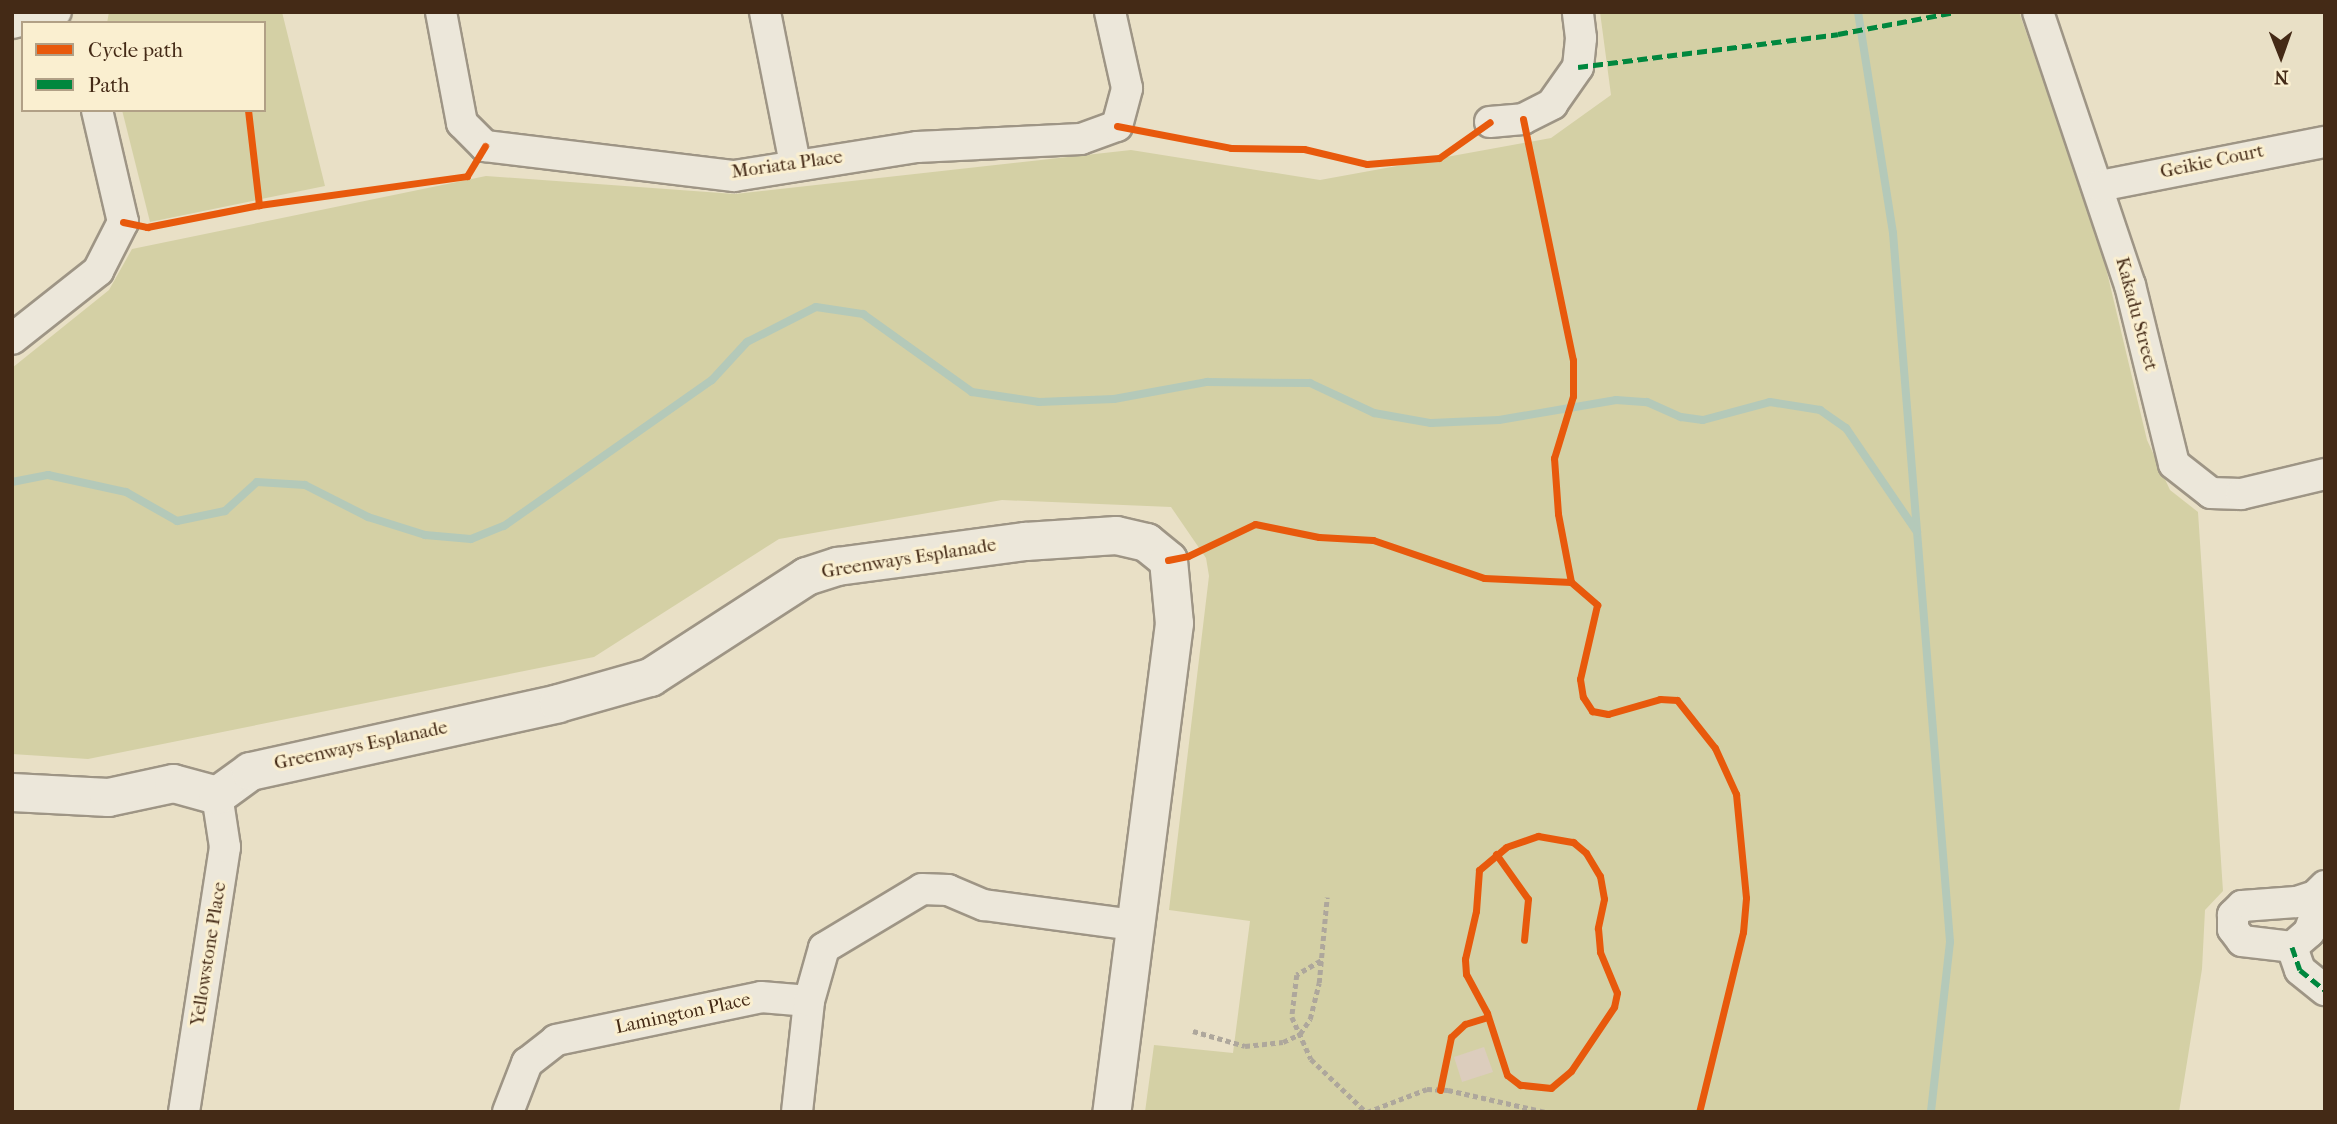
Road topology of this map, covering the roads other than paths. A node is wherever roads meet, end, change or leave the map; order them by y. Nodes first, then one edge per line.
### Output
1 (56, 12) edge
2 (441, 12) edge
3 (765, 12) edge
4 (1110, 12) edge
5 (1578, 12) edge
6 (2038, 12) edge
7 (12, 23) edge
8 (97, 112) edge
9 (1490, 122) dead end
10 (2325, 142) edge
11 (795, 164) junction
12 (2100, 186) junction
13 (12, 339) edge
14 (2325, 474) edge
15 (12, 792) edge
16 (217, 795) junction
17 (2325, 887) edge
18 (1133, 925) junction
19 (2292, 947) junction
20 (2325, 990) edge
21 (809, 1001) junction
22 (184, 1112) edge
23 (508, 1112) edge
24 (797, 1112) edge
25 (1111, 1112) edge

1 - 7 street
2 - 11 street, Moriata Place
3 - 11 street
4 - 11 street, Moriata Place
5 - 9 street
6 - 12 street, Kakadu Street
8 - 13 street
10 - 12 street, Geikie Court
12 - 14 street, Kakadu Street
15 - 16 street
16 - 18 street, Greenways Esplanade
16 - 22 street, Yellowstone Place
17 - 19 street
17 - 19 street
18 - 21 street
18 - 25 street, Greenways Esplanade
19 - 20 street
21 - 23 street, Lamington Place
21 - 24 street

